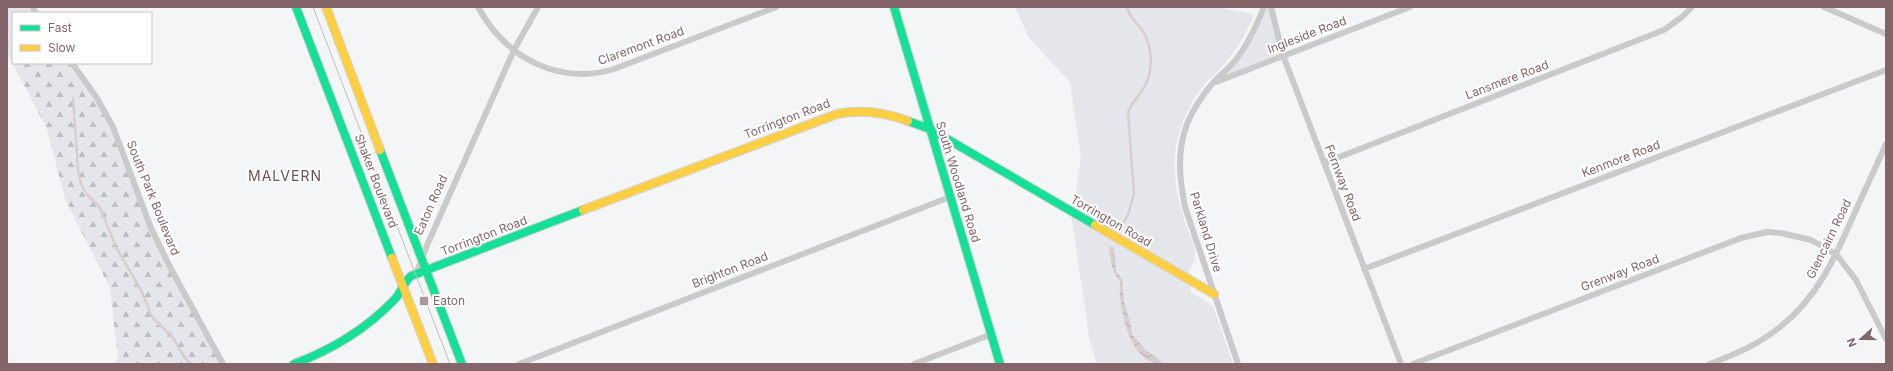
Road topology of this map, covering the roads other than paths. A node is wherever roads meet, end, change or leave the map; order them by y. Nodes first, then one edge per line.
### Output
1 (296, 7) edge
2 (326, 7) edge
3 (478, 7) edge
4 (538, 7) edge
5 (776, 7) edge
6 (894, 7) edge
7 (1264, 7) edge
8 (1271, 7) edge
9 (1410, 7) edge
10 (1692, 7) edge
11 (1824, 7) edge
12 (1886, 34) edge
13 (514, 50) junction
14 (1283, 55) junction
15 (73, 64) edge
16 (1886, 70) edge
17 (1212, 83) junction
18 (930, 129) junction
19 (1886, 144) edge
20 (1324, 163) junction
21 (950, 197) junction
22 (1836, 254) junction
23 (422, 258) junction
24 (1364, 269) junction
25 (427, 271) junction
26 (416, 274) junction
27 (403, 287) junction
28 (1214, 294) junction
29 (992, 334) junction
30 (1886, 340) edge
31 (223, 364) edge
32 (294, 364) edge
33 (433, 364) edge
34 (462, 364) edge
35 (519, 364) edge
36 (914, 364) edge
37 (1000, 364) edge
38 (1238, 364) edge
39 (1401, 364) edge
40 (1412, 364) edge
41 (1710, 364) edge

1 - 27 street, Shaker Boulevard
2 - 23 street, Shaker Boulevard
3 - 13 street, Claremont Road
4 - 13 street, Eaton Road
5 - 13 street, Claremont Road
6 - 18 street, South Woodland Road
7 - 17 street, Parkland Drive
8 - 14 street, Fernway Road
9 - 14 street, Ingleside Road
10 - 20 street, Lansmere Road
11 - 12 street
13 - 23 street, Eaton Road
14 - 17 street, Ingleside Road
14 - 20 street, Fernway Road
15 - 31 street, South Park Boulevard
16 - 24 street, Kenmore Road
17 - 28 street, Parkland Drive
18 - 21 street, South Woodland Road
18 - 25 street, Torrington Road
18 - 28 street, Torrington Road
19 - 22 street, Glencairn Road
20 - 24 street, Fernway Road
21 - 29 street, South Woodland Road
21 - 35 street, Brighton Road
22 - 30 street
22 - 40 street, Grenway Road
22 - 41 street, Glencairn Road
23 - 25 street, Shaker Boulevard
23 - 26 street, Eaton Road
24 - 39 street, Fernway Road
25 - 26 street, Torrington Road
25 - 34 street, Shaker Boulevard
26 - 27 street, Eaton Road
27 - 32 street, Eaton Road
27 - 33 street, Shaker Boulevard
28 - 38 street, Parkland Drive
29 - 36 street
29 - 37 street, South Woodland Road

